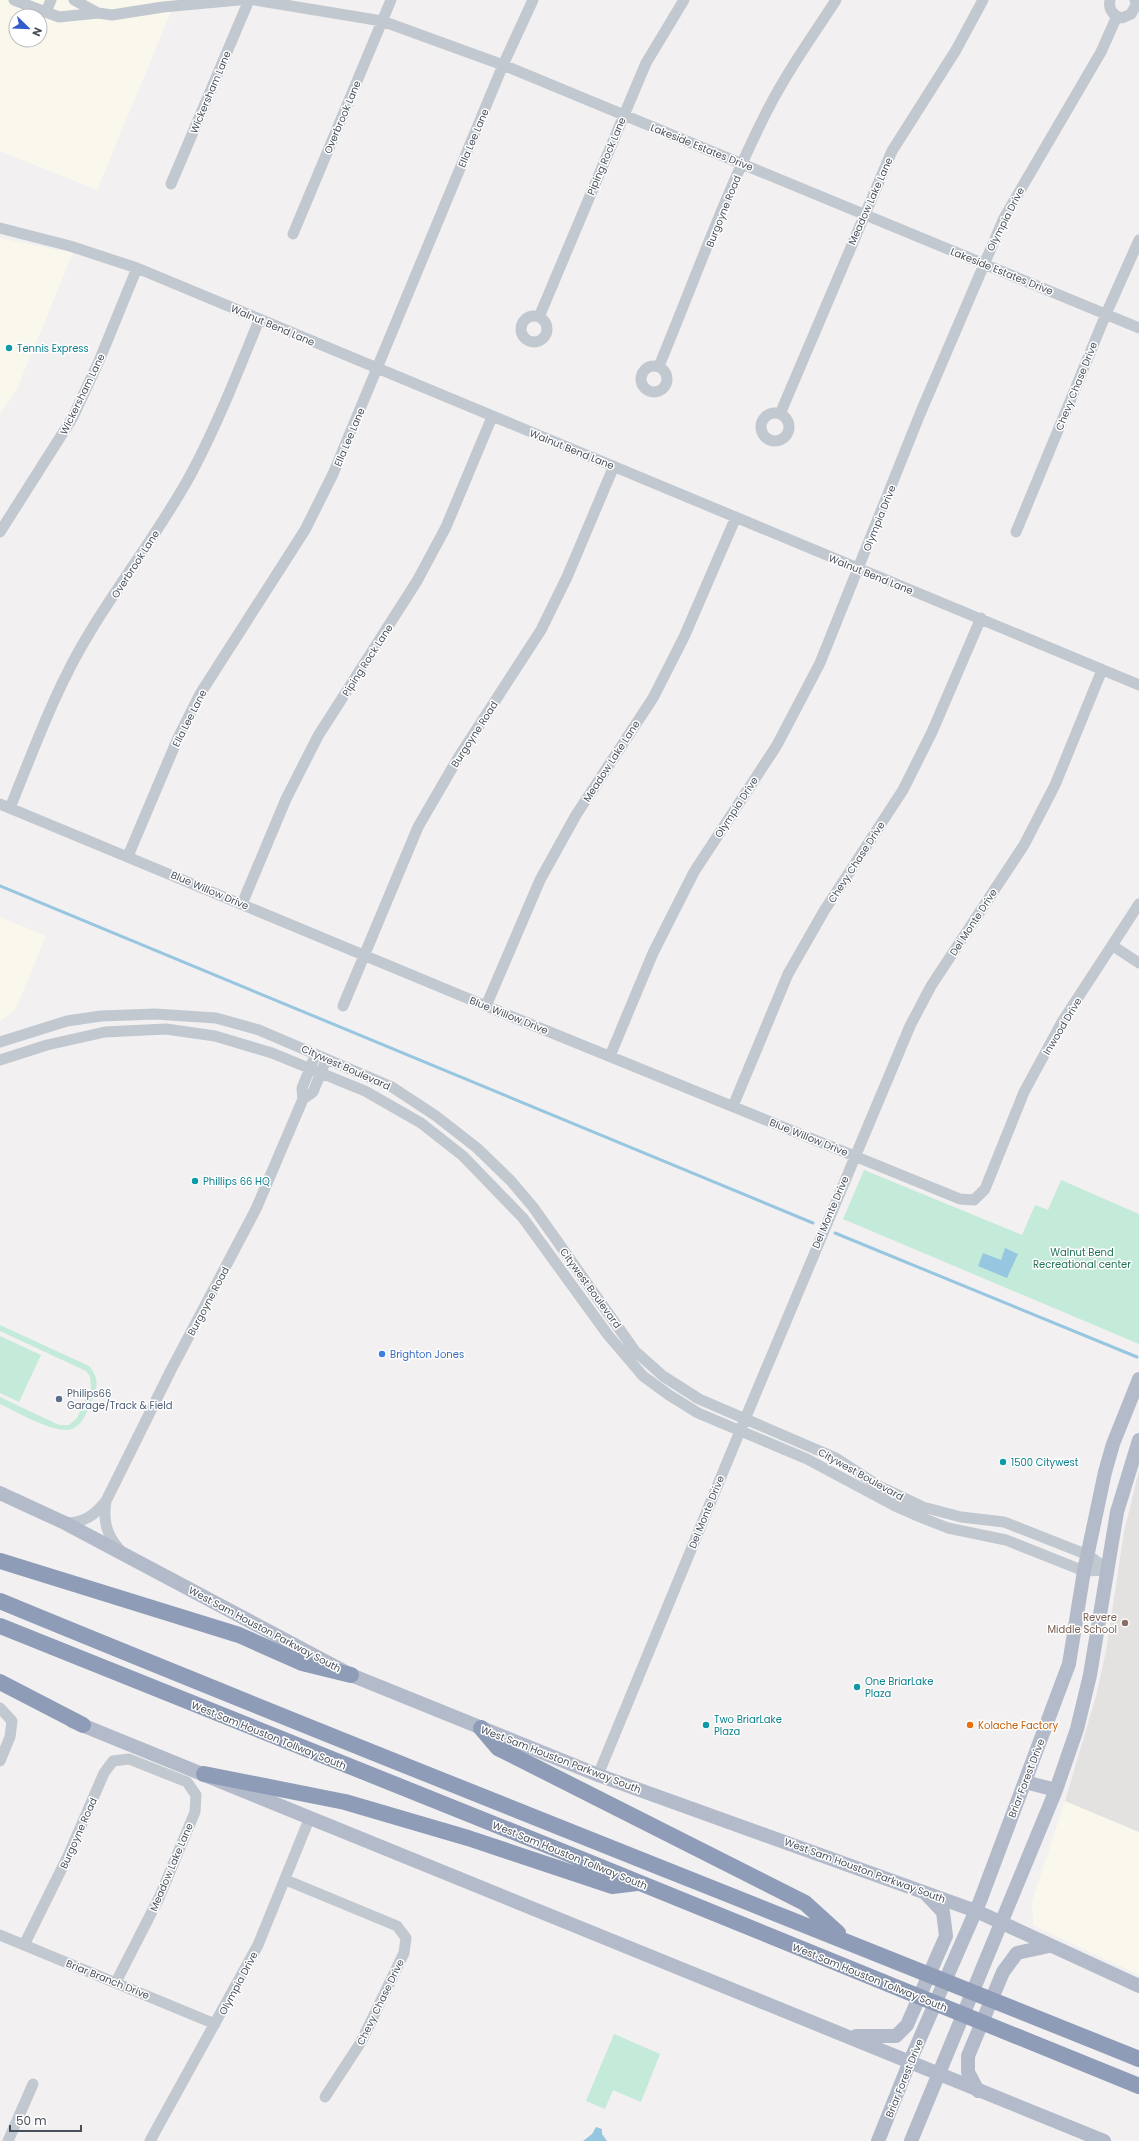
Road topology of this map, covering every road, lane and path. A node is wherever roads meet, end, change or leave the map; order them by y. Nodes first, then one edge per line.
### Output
1 (14, 0) edge
2 (74, 0) edge
3 (239, 0) edge
4 (249, 0) edge
5 (255, 0) edge
6 (391, 0) edge
7 (532, 0) edge
8 (684, 0) edge
9 (836, 0) edge
10 (983, 0) edge
11 (1110, 0) edge
12 (1135, 0) edge
13 (35, 8) edge
14 (48, 13) edge
15 (98, 13) junction
16 (1117, 16) junction
17 (382, 21) junction
18 (503, 65) junction
19 (623, 115) junction
20 (743, 164) junction
21 (171, 184) dead end
22 (864, 214) junction
23 (0, 228) edge
24 (293, 234) dead end
25 (1139, 240) edge
26 (983, 264) junction
27 (137, 268) junction
28 (1106, 314) junction
29 (539, 317) dead end
30 (259, 320) junction
31 (1139, 328) edge
32 (659, 366) dead end
33 (377, 369) junction
34 (780, 414) dead end
35 (492, 417) junction
36 (614, 466) junction
37 (736, 517) junction
38 (0, 532) edge
39 (1016, 532) dead end
40 (858, 569) junction
41 (981, 618) junction
42 (1102, 670) junction
43 (1139, 685) edge
44 (5, 806) edge
45 (128, 856) junction
46 (242, 904) junction
47 (1139, 904) edge
48 (1114, 946) junction
49 (364, 954) junction
50 (1139, 963) edge
51 (343, 1006) dead end
52 (486, 1006) junction
53 (0, 1042) edge
54 (316, 1053) junction
55 (610, 1056) junction
56 (327, 1058) junction
57 (0, 1060) edge
58 (311, 1067) junction
59 (321, 1072) junction
60 (303, 1099) junction
61 (733, 1106) junction
62 (854, 1156) junction
63 (998, 1156) joint
64 (1139, 1379) edge
65 (745, 1418) junction
66 (740, 1430) junction
67 (1113, 1444) junction
68 (1137, 1446) edge
69 (0, 1493) edge
70 (106, 1501) junction
71 (65, 1523) junction
72 (1088, 1555) junction
73 (130, 1557) junction
74 (0, 1561) edge
75 (1108, 1570) junction
76 (1084, 1571) junction
77 (0, 1601) edge
78 (0, 1626) edge
79 (351, 1675) junction
80 (0, 1682) edge
81 (0, 1691) edge
82 (0, 1708) edge
83 (82, 1725) junction
84 (481, 1728) junction
85 (0, 1761) edge
86 (155, 1769) joint
87 (204, 1774) junction
88 (598, 1775) junction
89 (1025, 1782) junction
90 (1056, 1790) junction
91 (310, 1817) junction
92 (286, 1880) junction
93 (639, 1882) junction
94 (924, 1891) junction
95 (976, 1911) junction
96 (1001, 1922) junction
97 (0, 1935) edge
98 (845, 1940) junction
99 (24, 1945) junction
100 (1049, 1946) junction
101 (116, 1982) junction
102 (1139, 1986) edge
103 (215, 2024) junction
104 (850, 2036) junction
105 (1139, 2059) edge
106 (910, 2061) junction
107 (939, 2074) junction
108 (33, 2084) dead end
109 (1139, 2086) edge
110 (978, 2091) junction
111 (325, 2097) dead end
112 (8, 2141) edge
113 (150, 2141) edge
114 (878, 2141) edge
115 (911, 2141) edge
116 (1104, 2141) edge

1 - 13 street
2 - 15 street
3 - 15 street
4 - 21 street, Wickersham Lane
5 - 17 street, Lakeside Estates Drive
6 - 17 street, Overbrook Lane
7 - 18 street, Ella Lee Lane
8 - 19 street, Piping Rock Lane
9 - 20 street, Burgoyne Road
10 - 22 street, Meadow Lake Lane
11 - 16 street
12 - 16 street
14 - 15 street
16 - 26 street, Olympia Drive
17 - 18 street, Lakeside Estates Drive
17 - 24 street, Overbrook Lane
18 - 19 street, Lakeside Estates Drive
18 - 33 street, Ella Lee Lane
19 - 20 street, Lakeside Estates Drive
19 - 29 street, Piping Rock Lane
20 - 22 street, Lakeside Estates Drive
20 - 32 street, Burgoyne Road
22 - 26 street, Lakeside Estates Drive
22 - 34 street, Meadow Lake Lane
23 - 27 street, Walnut Bend Lane
25 - 28 street, Chevy Chase Drive
26 - 28 street, Lakeside Estates Drive
26 - 40 street, Olympia Drive
27 - 30 street, Walnut Bend Lane
27 - 38 street, Wickersham Lane
28 - 31 street, Lakeside Estates Drive
28 - 39 street, Chevy Chase Drive
30 - 33 street, Walnut Bend Lane
30 - 44 street, Overbrook Lane
33 - 35 street, Walnut Bend Lane
33 - 45 street, Ella Lee Lane
35 - 36 street, Walnut Bend Lane
35 - 46 street, Piping Rock Lane
36 - 37 street, Walnut Bend Lane
36 - 49 street, Burgoyne Road
37 - 40 street, Walnut Bend Lane
37 - 52 street, Meadow Lake Lane
40 - 41 street, Walnut Bend Lane
40 - 55 street, Olympia Drive
41 - 42 street, Walnut Bend Lane
41 - 61 street, Chevy Chase Drive
42 - 43 street, Walnut Bend Lane
42 - 62 street, Del Monte Drive
44 - 45 street, Blue Willow Drive
45 - 46 street, Blue Willow Drive
46 - 49 street, Blue Willow Drive
47 - 48 street, Inwood Drive
48 - 50 street
48 - 63 street, Inwood Drive
49 - 51 street, Burgoyne Road
49 - 52 street, Blue Willow Drive
52 - 55 street, Blue Willow Drive
53 - 54 street, Citywest Boulevard
54 - 56 street, Citywest Boulevard
54 - 58 street, Burgoyne Road
55 - 61 street, Blue Willow Drive
56 - 59 street, Burgoyne Road
56 - 65 street, Citywest Boulevard
57 - 58 street, Citywest Boulevard
58 - 59 street, Citywest Boulevard
58 - 60 street, Burgoyne Road
59 - 60 street, Burgoyne Road
59 - 66 street, Citywest Boulevard
60 - 70 street, Burgoyne Road
61 - 62 street, Blue Willow Drive
62 - 63 street, Blue Willow Drive
62 - 65 street, Del Monte Drive
64 - 67 main road, Briar Forest Drive
65 - 66 street, Del Monte Drive
65 - 72 street, Citywest Boulevard
66 - 76 street, Citywest Boulevard
66 - 88 street, Del Monte Drive
67 - 68 main road
67 - 72 main road, Briar Forest Drive
68 - 75 main road
69 - 71 main road, West Sam Houston Parkway South
70 - 71 street, Burgoyne Road
70 - 73 street, Burgoyne Road
71 - 73 main road, West Sam Houston Parkway South
72 - 75 street, Citywest Boulevard
72 - 76 main road, Briar Forest Drive
73 - 79 main road, West Sam Houston Parkway South
74 - 79 highway
75 - 76 street, Citywest Boulevard
75 - 90 main road
76 - 89 main road, Briar Forest Drive
77 - 98 highway
78 - 93 highway, West Sam Houston Tollway South
79 - 84 main road, West Sam Houston Parkway South
80 - 83 highway
81 - 83 main road
82 - 85 street
83 - 87 main road
84 - 88 main road, West Sam Houston Parkway South
84 - 98 highway
86 - 99 street, Burgoyne Road
86 - 101 street, Meadow Lake Lane
87 - 91 main road
87 - 93 highway
88 - 94 main road, West Sam Houston Parkway South
89 - 90 main road
89 - 95 main road, Briar Forest Drive
90 - 96 main road
91 - 92 street, Olympia Drive
91 - 104 main road
92 - 103 street, Olympia Drive
92 - 111 street, Chevy Chase Drive
93 - 109 highway, West Sam Houston Tollway South
94 - 95 main road, West Sam Houston Parkway South
94 - 104 main road
95 - 96 main road, West Sam Houston Parkway South
95 - 106 main road, Briar Forest Drive
96 - 100 main road, West Sam Houston Parkway South
96 - 107 main road
97 - 99 street, Briar Branch Drive
98 - 105 highway
99 - 101 street, Briar Branch Drive
100 - 102 main road, West Sam Houston Parkway South
100 - 110 main road
101 - 103 street, Briar Branch Drive
103 - 113 street, Olympia Drive
104 - 106 main road
106 - 107 main road
106 - 114 main road, Briar Forest Drive
107 - 110 main road
107 - 115 main road
108 - 112 street
110 - 116 main road

